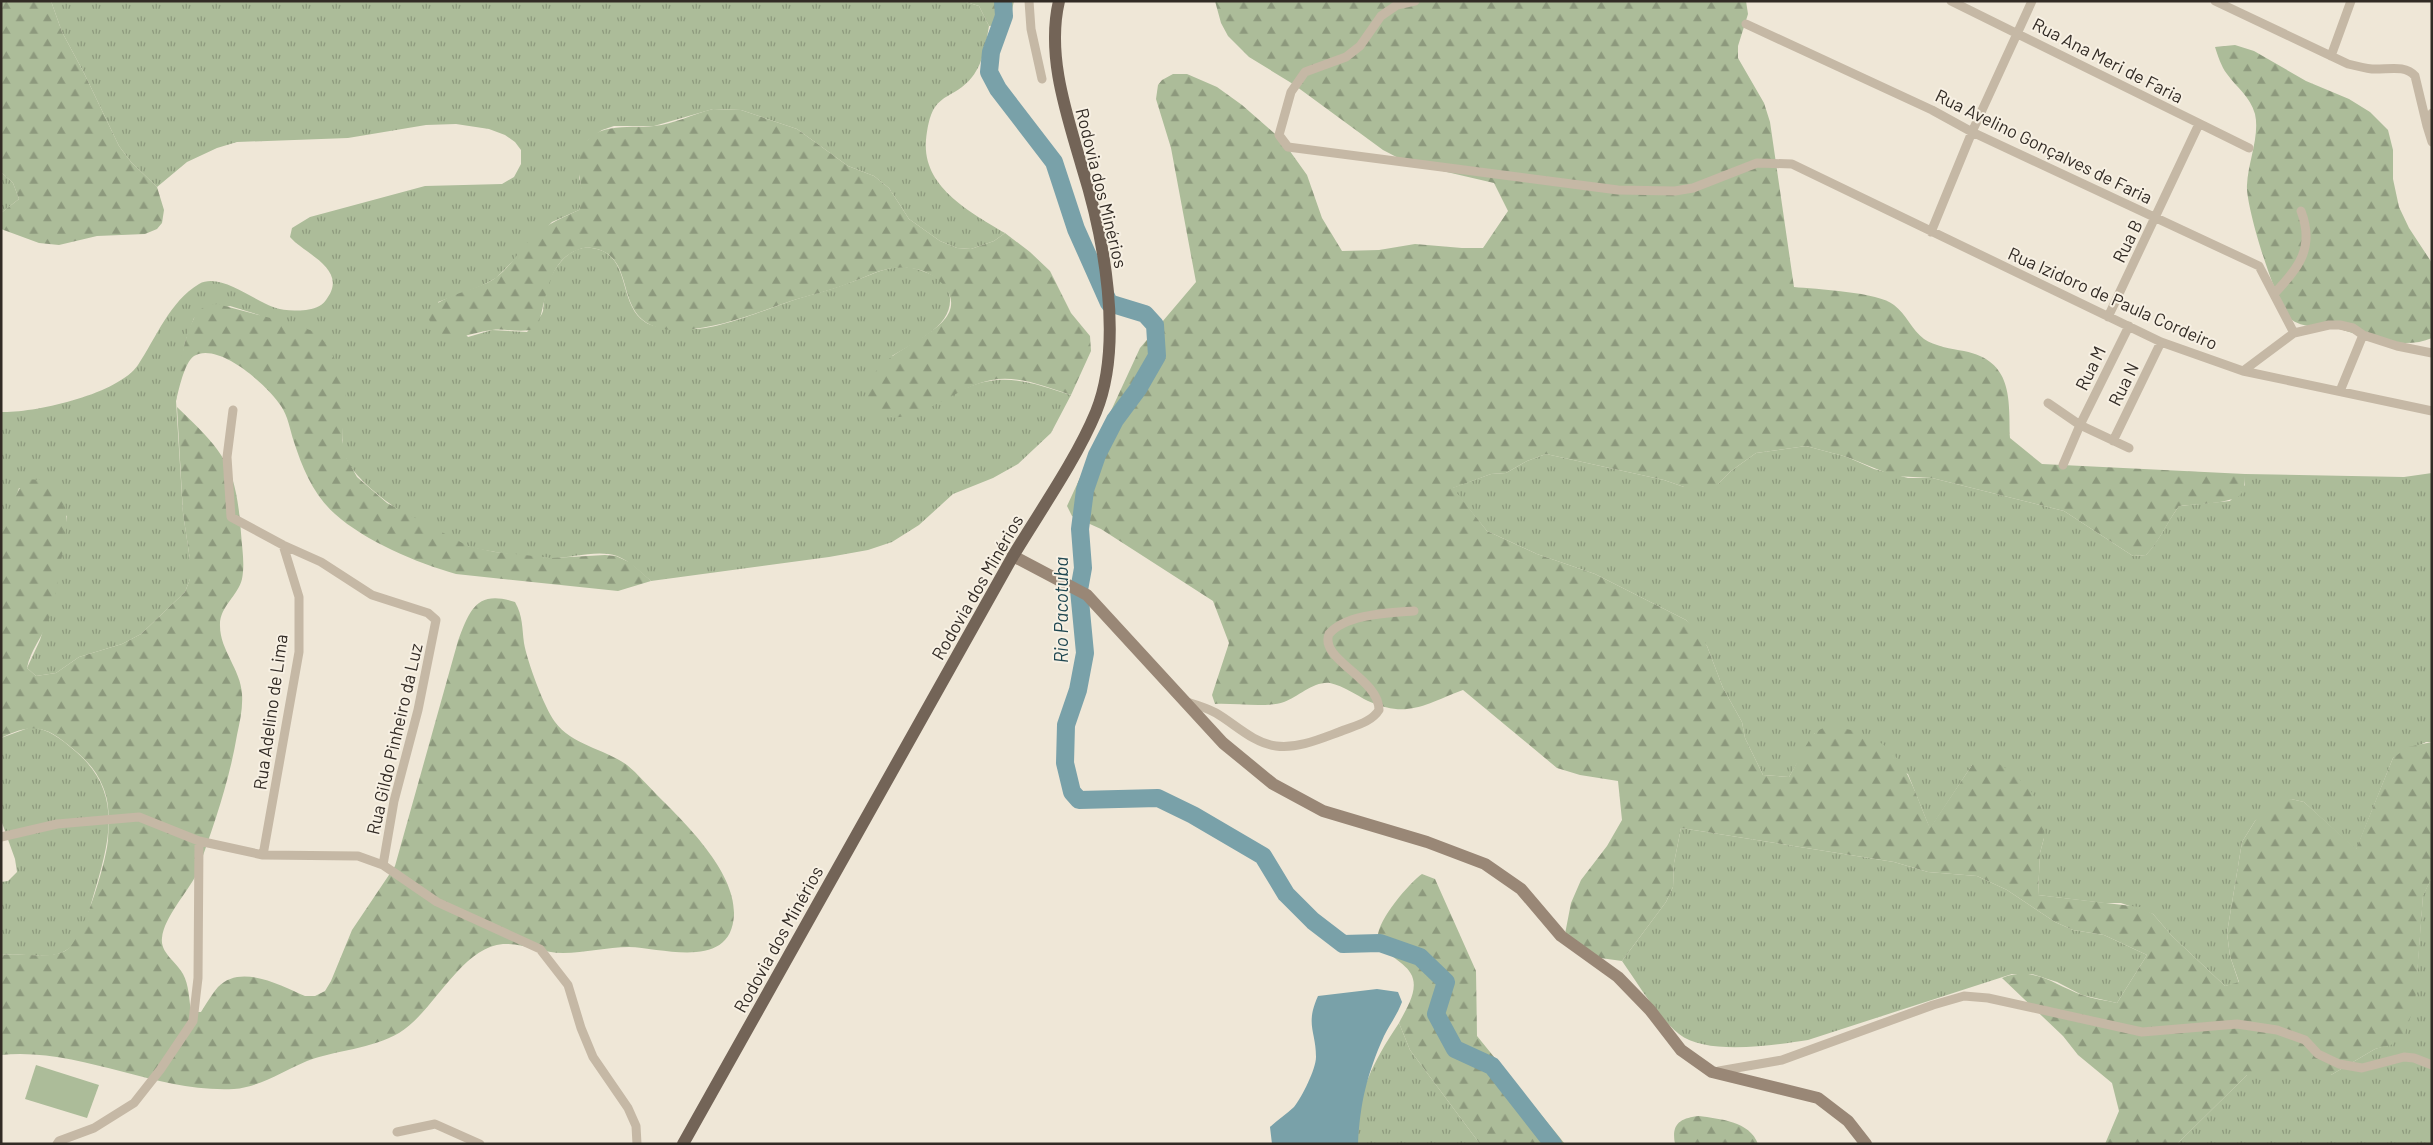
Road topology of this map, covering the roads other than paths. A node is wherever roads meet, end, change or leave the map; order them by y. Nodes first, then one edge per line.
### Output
1 (1029, 1) edge
2 (1058, 1) edge
3 (1415, 1) edge
4 (1951, 1) edge
5 (2032, 1) edge
6 (2215, 1) edge
7 (2351, 1) edge
8 (1746, 24) dead end
9 (2017, 33) junction
10 (2331, 56) junction
11 (1042, 79) dead end
12 (2432, 112) edge
13 (2199, 124) junction
14 (2427, 126) junction
15 (1972, 132) junction
16 (2432, 142) edge
17 (2249, 148) dead end
18 (2300, 211) dead end
19 (2156, 219) junction
20 (1932, 232) junction
21 (2274, 294) junction
22 (2108, 317) junction
23 (2129, 326) junction
24 (2294, 333) junction
25 (2363, 335) junction
26 (2162, 342) junction
27 (2432, 352) edge
28 (2243, 371) junction
29 (2340, 391) junction
30 (2048, 403) dead end
31 (233, 410) dead end
32 (2432, 411) edge
33 (2080, 425) junction
34 (2113, 441) junction
35 (2129, 448) dead end
36 (2064, 464) dead end
37 (283, 545) junction
38 (1013, 556) junction
39 (1414, 612) dead end
40 (1187, 702) junction
41 (1, 837) edge
42 (199, 841) junction
43 (263, 855) junction
44 (383, 865) junction
45 (2432, 1065) edge
46 (1712, 1072) junction
47 (397, 1132) dead end
48 (57, 1144) edge
49 (480, 1144) edge
50 (637, 1144) edge
51 (683, 1144) edge
52 (1866, 1144) edge

1 - 11 street
2 - 38 main road, Rodovia dos Minérios
3 - 20 street, Rua Izidoro de Paula Cordeiro
4 - 9 street, Rua Ana Meri de Faria
5 - 9 street
6 - 10 street
7 - 10 street
8 - 15 street, Rua Avelino Gonçalves de Faria
9 - 13 street, Rua Ana Meri de Faria
9 - 15 street
10 - 14 street
12 - 14 street
13 - 17 street, Rua Ana Meri de Faria
13 - 19 street, Rua B
14 - 16 street
15 - 19 street, Rua Avelino Gonçalves de Faria
15 - 20 street
18 - 21 street
19 - 21 street, Rua Avelino Gonçalves de Faria
19 - 22 street, Rua B
20 - 22 street, Rua Izidoro de Paula Cordeiro
21 - 24 street, Rua Avelino Gonçalves de Faria
22 - 23 street, Rua Izidoro de Paula Cordeiro
23 - 26 street, Rua Izidoro de Paula Cordeiro
23 - 33 street, Rua M
24 - 25 street
24 - 28 street
25 - 27 street
25 - 29 street
26 - 28 street, Rua Izidoro de Paula Cordeiro
26 - 34 street, Rua N
28 - 29 street, Rua Izidoro de Paula Cordeiro
29 - 32 street, Rua Izidoro de Paula Cordeiro
30 - 33 street
31 - 37 street
33 - 34 street
33 - 36 street, Rua M
34 - 35 street
37 - 43 street, Rua Adelino de Lima
37 - 44 street, Rua Gildo Pinheiro da Luz
38 - 40 street
38 - 51 main road, Rodovia dos Minérios
39 - 40 street
40 - 46 street
41 - 42 street
42 - 43 street
42 - 48 street
43 - 44 street
44 - 50 street
45 - 46 street
46 - 52 street
47 - 49 street

